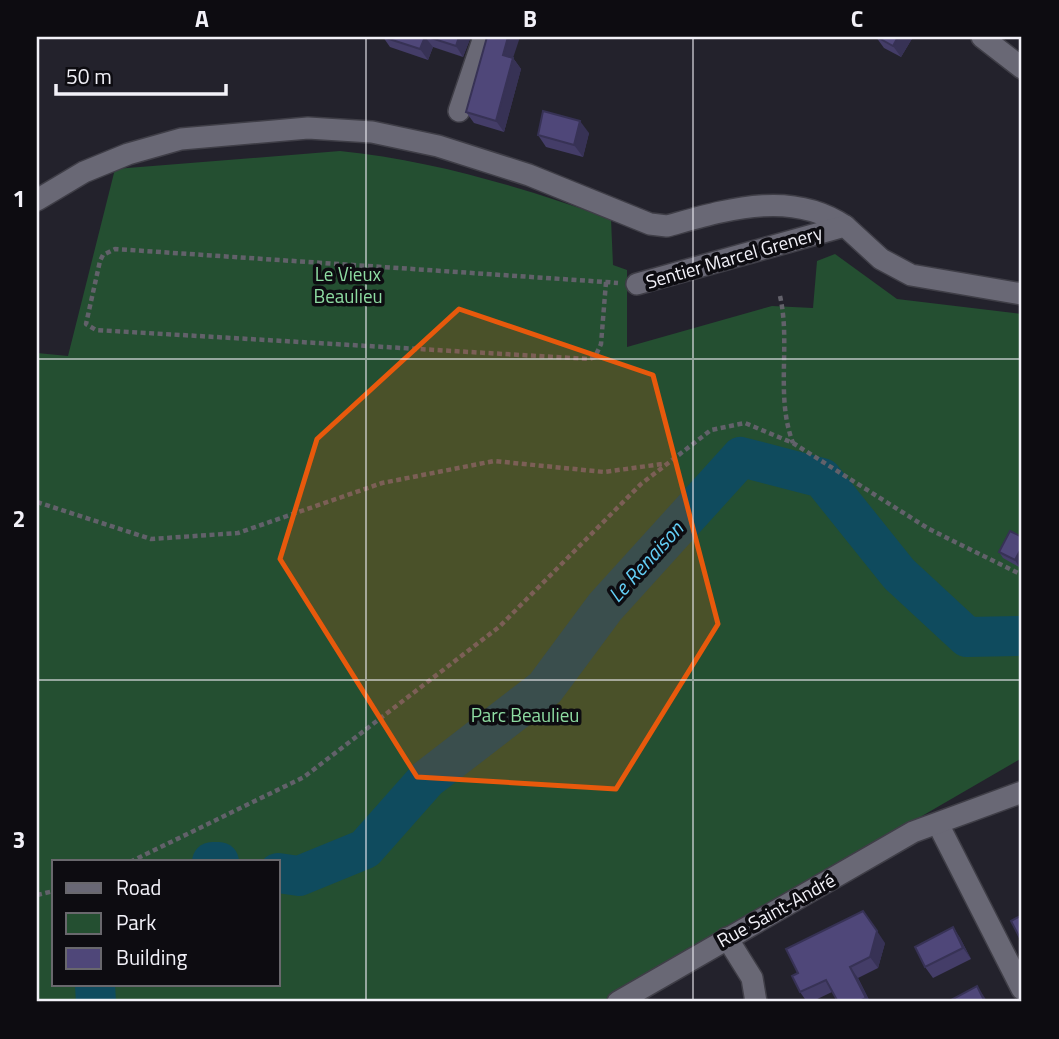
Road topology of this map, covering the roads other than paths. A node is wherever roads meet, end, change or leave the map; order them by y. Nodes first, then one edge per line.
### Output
1 (484, 37) edge
2 (982, 37) edge
3 (1022, 68) edge
4 (459, 111) dead end
5 (37, 200) edge
6 (845, 226) junction
7 (636, 284) road end
8 (1022, 294) edge
9 (1022, 792) edge
10 (938, 824) junction
11 (730, 944) junction
12 (1022, 989) edge
13 (618, 1002) edge
14 (641, 1002) edge
15 (756, 1002) edge

1 - 4 street
2 - 3 street
5 - 6 street
6 - 7 street, Sentier Marcel Grenery
6 - 8 street, Sentier Marcel Grenery
9 - 10 street, Rue Saint-André
10 - 11 street, Rue Saint-André
10 - 12 street
11 - 13 street, Rue Saint-André
11 - 14 street, Rue Saint-André
11 - 15 street

